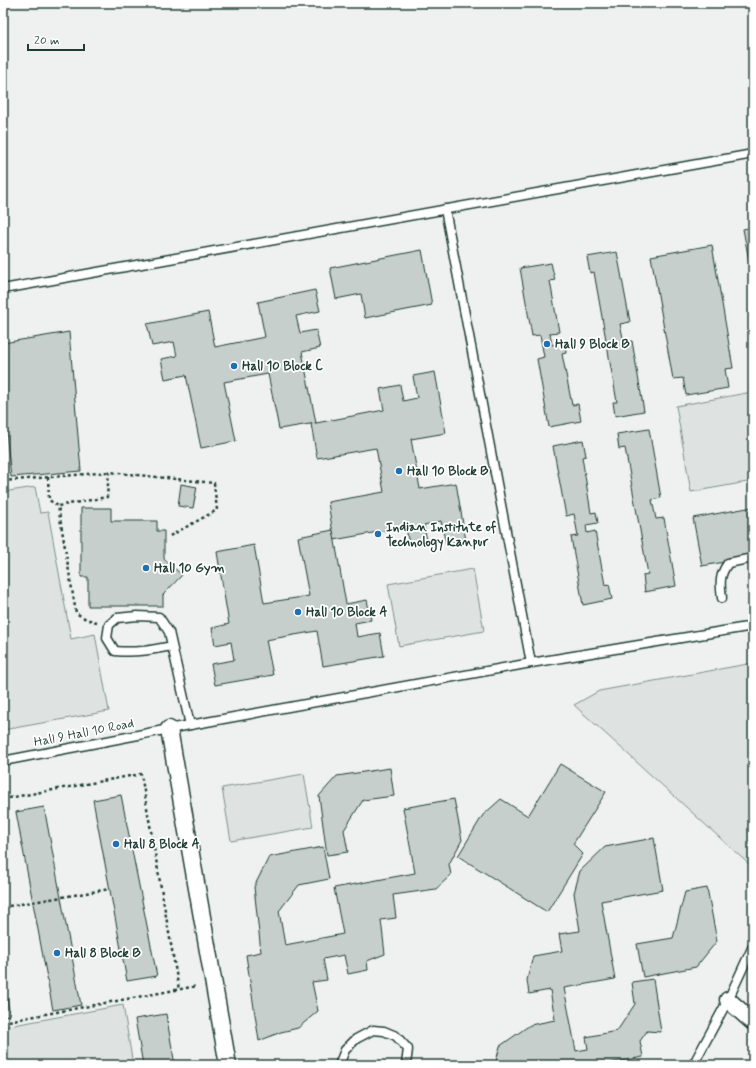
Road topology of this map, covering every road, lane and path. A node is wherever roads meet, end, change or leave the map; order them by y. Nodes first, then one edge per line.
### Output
1 (753, 154) edge
2 (445, 209) junction
3 (3, 289) edge
4 (109, 472) junction
5 (48, 477) junction
6 (3, 481) edge
7 (58, 506) junction
8 (168, 537) dead end
9 (753, 558) edge
10 (722, 598) dead end
11 (110, 625) junction
12 (753, 626) edge
13 (172, 646) junction
14 (531, 663) junction
15 (190, 725) junction
16 (169, 729) junction
17 (3, 761) edge
18 (3, 799) edge
19 (110, 889) dead end
20 (3, 907) edge
21 (753, 946) edge
22 (213, 983) junction
23 (179, 990) junction
24 (728, 1000) junction
25 (3, 1022) edge
26 (753, 1022) edge
27 (228, 1065) edge
28 (339, 1065) edge
29 (406, 1065) edge
30 (693, 1065) edge

1 - 2 lane
2 - 3 lane
2 - 14 lane
4 - 5 path
4 - 7 path
4 - 8 path
5 - 6 path
5 - 7 path
7 - 11 path
9 - 10 lane
11 - 13 lane
11 - 13 lane
12 - 14 lane, Hall 9 Hall 10 Road
13 - 15 lane
14 - 15 lane, Hall 9 Hall 10 Road
15 - 16 lane, Hall 9 Hall 10 Road
16 - 17 lane, Hall 9 Hall 10 Road
16 - 22 street
18 - 23 path
19 - 20 path
21 - 24 lane
22 - 23 path
22 - 27 street
23 - 25 path
24 - 26 street
24 - 30 lane
28 - 29 lane

